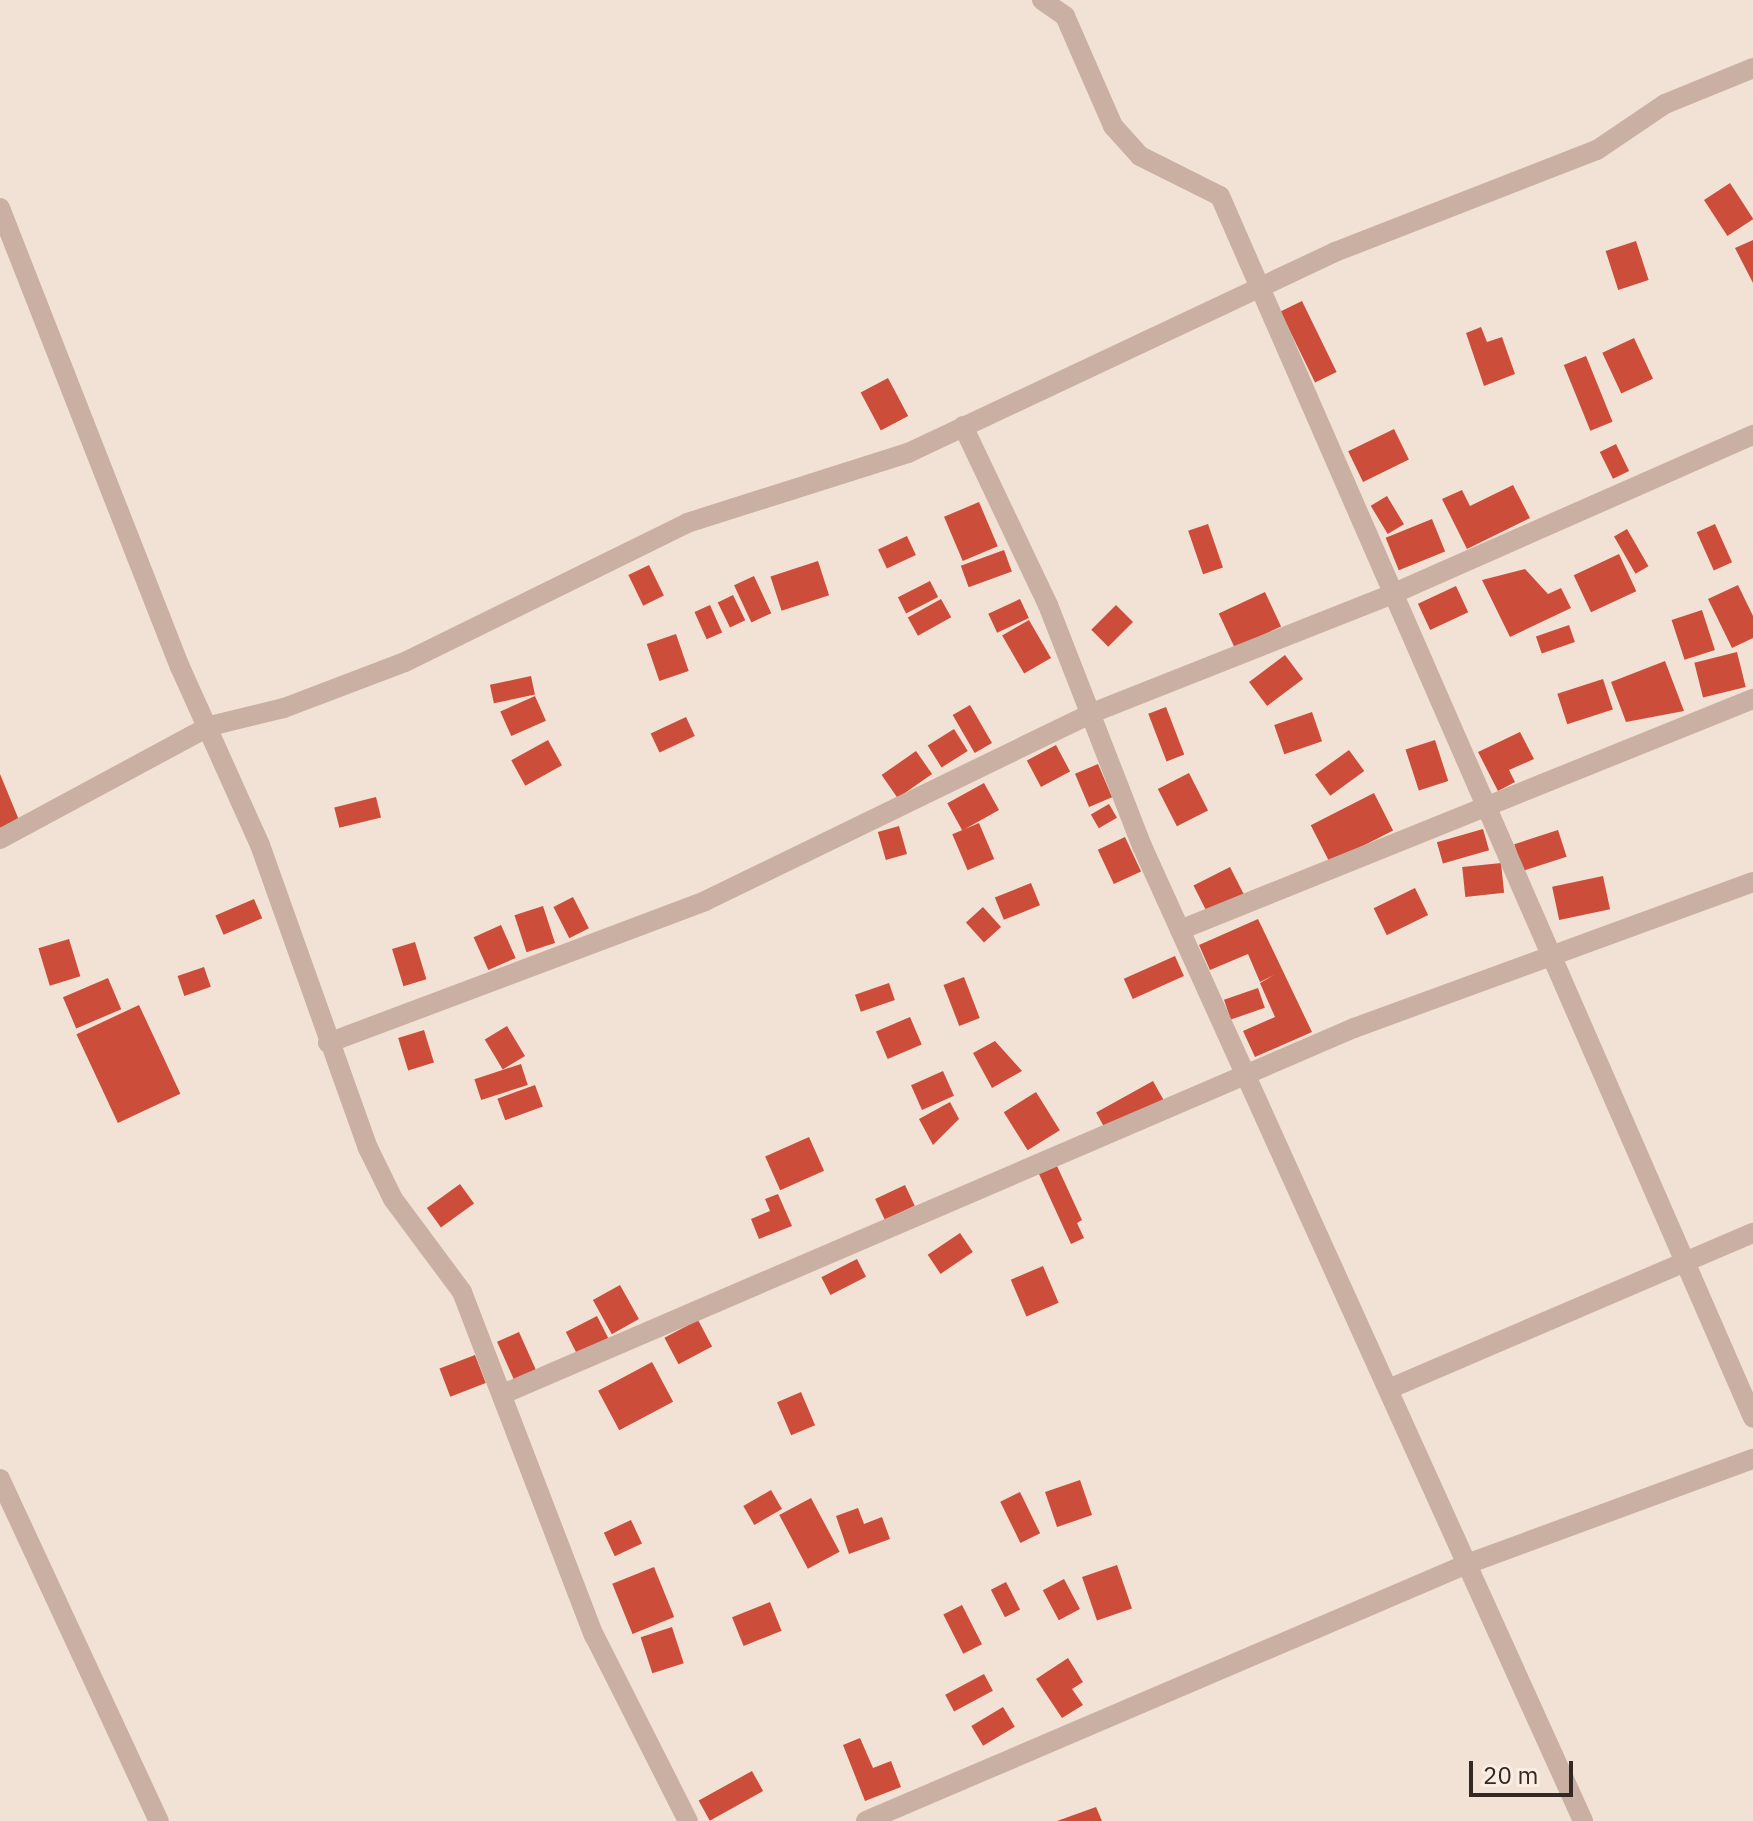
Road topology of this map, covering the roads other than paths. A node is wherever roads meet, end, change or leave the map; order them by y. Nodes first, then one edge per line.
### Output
1 (1042, 0) edge
2 (1753, 68) edge
3 (0, 208) edge
4 (1257, 288) junction
5 (963, 426) junction
6 (1753, 435) edge
7 (1390, 595) junction
8 (1753, 699) edge
9 (1092, 713) junction
10 (210, 726) junction
11 (1487, 811) junction
12 (0, 839) edge
13 (1753, 882) edge
14 (1180, 930) junction
15 (1554, 955) junction
16 (328, 1043) junction
17 (1248, 1077) junction
18 (1753, 1233) edge
19 (1685, 1265) junction
20 (1391, 1388) junction
21 (503, 1394) junction
22 (1753, 1418) edge
23 (1753, 1459) edge
24 (0, 1479) edge
25 (1467, 1564) junction
26 (159, 1821) edge
27 (688, 1821) edge
28 (866, 1821) edge
29 (1583, 1821) edge

1 - 4 street
2 - 4 street
3 - 10 street
4 - 5 street
4 - 7 street
5 - 9 street
5 - 10 street
6 - 7 street
7 - 9 street
7 - 11 street
8 - 11 street
9 - 14 street
9 - 16 street
10 - 12 street
10 - 16 street
11 - 14 street
11 - 15 street
13 - 15 street
14 - 17 street
15 - 17 street
15 - 19 street
16 - 21 street
17 - 20 street
17 - 21 street
18 - 19 street
19 - 20 street
19 - 22 street
20 - 25 street
21 - 27 street
23 - 25 street
24 - 26 street
25 - 28 street
25 - 29 street

